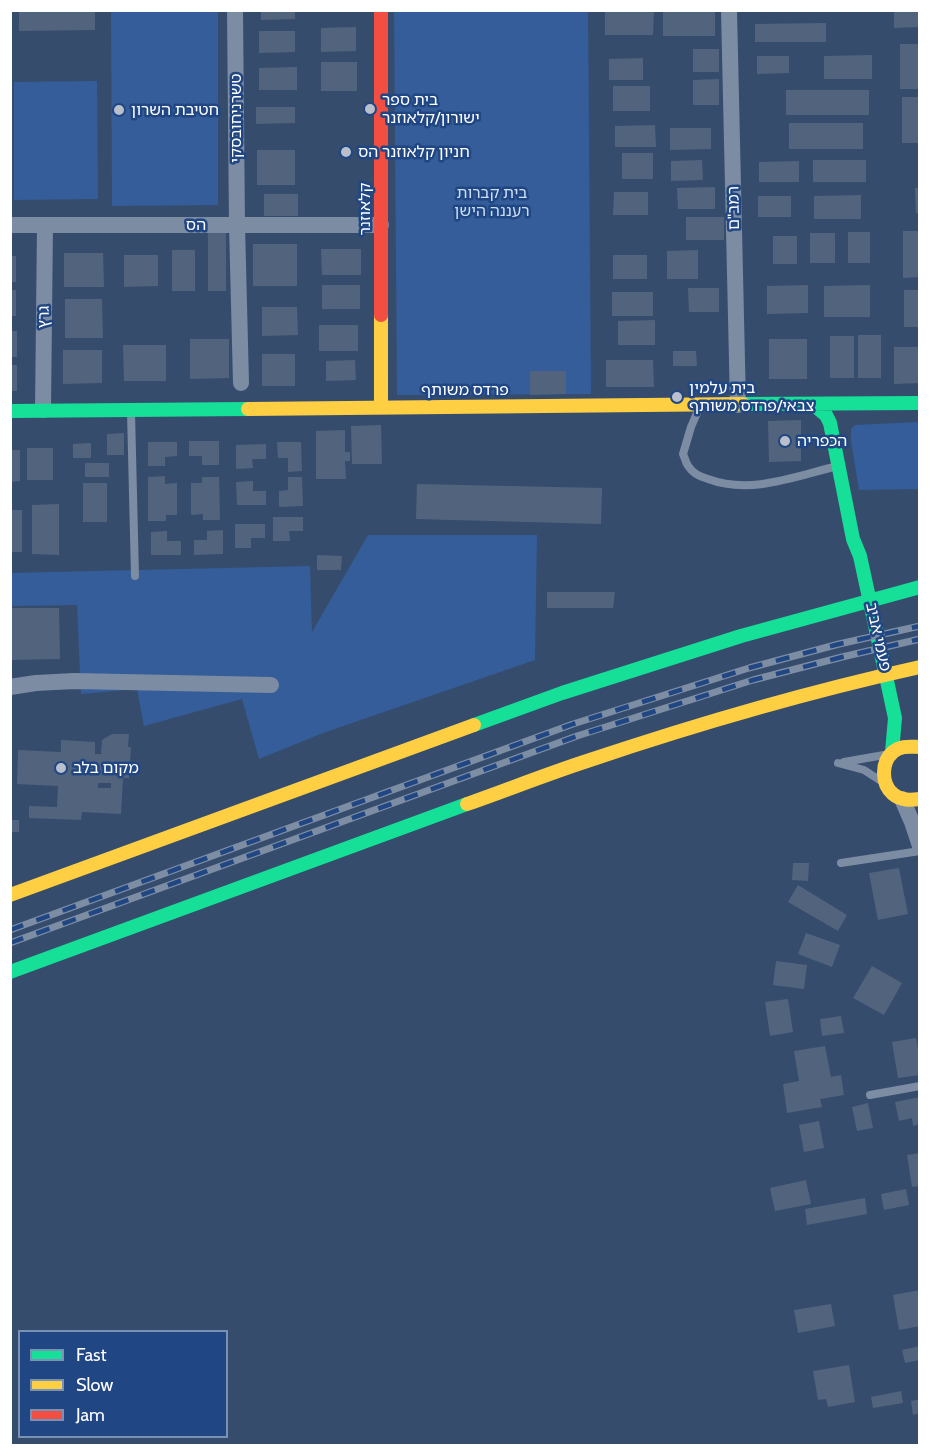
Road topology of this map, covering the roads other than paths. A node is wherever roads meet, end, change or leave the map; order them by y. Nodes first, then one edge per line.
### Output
1 (235, 10) edge
2 (381, 10) edge
3 (729, 10) edge
4 (10, 225) edge
5 (45, 225) junction
6 (237, 225) junction
7 (381, 225) junction
8 (241, 382) dead end
9 (920, 403) edge
10 (865, 404) junction
11 (700, 405) junction
12 (738, 405) junction
13 (814, 405) junction
14 (381, 408) junction
15 (44, 410) junction
16 (10, 411) edge
17 (131, 411) junction
18 (852, 415) dead end
19 (844, 431) dead end
20 (838, 466) junction
21 (860, 556) junction
22 (135, 576) dead end
23 (920, 587) edge
24 (920, 593) edge
25 (829, 612) junction
26 (920, 667) edge
27 (920, 674) edge
28 (270, 685) dead end
29 (10, 687) edge
30 (811, 693) junction
31 (895, 718) junction
32 (919, 746) edge
33 (891, 753) junction
34 (887, 788) junction
35 (920, 799) edge
36 (902, 800) junction
37 (920, 814) edge
38 (227, 815) junction
39 (919, 844) edge
40 (357, 845) junction
41 (920, 851) edge
42 (90, 852) dead end
43 (841, 863) dead end
44 (10, 895) edge
45 (10, 972) edge
46 (10, 982) edge
47 (920, 1086) edge
48 (870, 1095) dead end

1 - 6 street, טשרניחובסקי
2 - 7 main road, קלאוזנר
3 - 12 street, רמב"ם
4 - 5 street, הס
5 - 6 street, הס
5 - 15 street, גרץ
6 - 7 street, הס
6 - 8 street, טשרניחובסקי
7 - 14 main road, קלאוזנר
9 - 10 main road, פרדס משותף
10 - 13 main road, פרדס משותף
10 - 18 main road
11 - 12 main road, פרדס משותף
11 - 14 main road, פרדס משותף
11 - 20 lane
12 - 13 main road, פרדס משותף
13 - 20 main road, פעמי אביב
14 - 17 main road, פרדס משותף
15 - 16 main road, פרדס משותף
15 - 17 main road, פרדס משותף
17 - 22 lane
19 - 21 main road, פעמי אביב
20 - 21 main road, פעמי אביב
21 - 31 main road, פעמי אביב
23 - 25 main road
24 - 25 main road
25 - 38 main road
26 - 30 main road
27 - 30 main road
28 - 29 street
30 - 40 main road
31 - 32 main road, פעמי אביב
31 - 33 main road, פעמי אביב
32 - 33 main road
33 - 34 main road, פעמי אביב
33 - 34 lane
34 - 36 main road
35 - 36 main road
36 - 39 street
37 - 39 street
38 - 42 main road
38 - 44 main road
40 - 45 main road
40 - 46 main road
41 - 43 lane
47 - 48 lane

